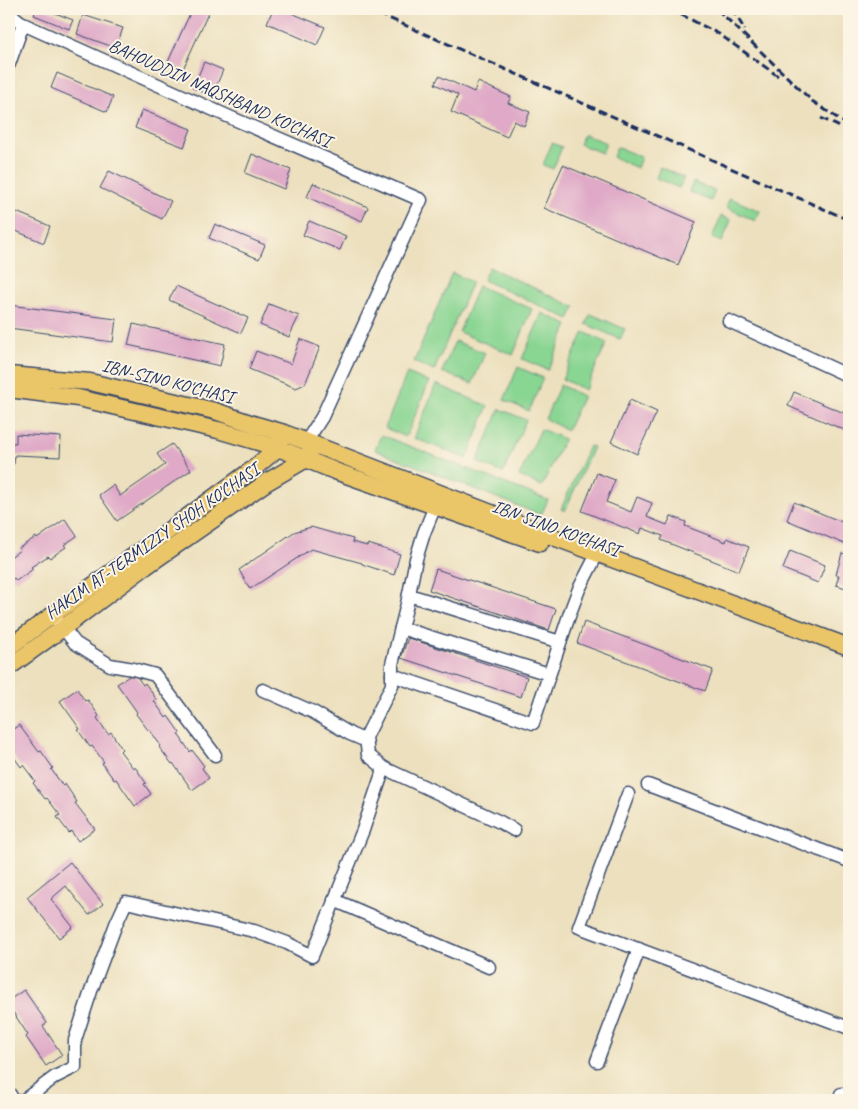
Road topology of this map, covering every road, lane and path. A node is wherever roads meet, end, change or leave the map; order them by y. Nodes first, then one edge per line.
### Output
1 (9, 13) edge
2 (23, 24) junction
3 (9, 64) edge
4 (729, 321) dead end
5 (9, 375) edge
6 (849, 376) edge
7 (9, 389) edge
8 (248, 438) junction
9 (281, 440) junction
10 (309, 449) junction
11 (256, 466) junction
12 (435, 506) junction
13 (593, 562) junction
14 (409, 595) junction
15 (58, 622) junction
16 (401, 628) junction
17 (560, 642) junction
18 (9, 647) edge
19 (849, 647) edge
20 (849, 658) edge
21 (9, 667) edge
22 (392, 674) junction
23 (549, 674) junction
24 (262, 690) dead end
25 (366, 741) junction
26 (215, 754) dead end
27 (384, 768) junction
28 (648, 785) dead end
29 (628, 794) dead end
30 (514, 830) dead end
31 (849, 861) edge
32 (334, 900) junction
33 (639, 949) junction
34 (489, 967) dead end
35 (849, 1028) edge
36 (597, 1061) dead end
37 (9, 1093) edge
38 (13, 1100) edge
39 (24, 1100) edge

1 - 2 street, BAHOUDDIN NAQSHBAND KO'CHASI
2 - 3 street
2 - 10 street, BAHOUDDIN NAQSHBAND KO'CHASI
4 - 6 street
5 - 9 main road, IBN-SINO KO'CHASI
7 - 8 main road, IBN-SINO KO'CHASI
8 - 9 main road
8 - 11 main road
9 - 10 main road, IBN-SINO KO'CHASI
9 - 11 main road, HAKIM AT-TERMIZIY SHOH KO'CHASI
10 - 12 main road, IBN SINO KO'CHASI
10 - 15 main road, HAKIM AT-TERMIZIY SHOH KO'CHASI
10 - 19 main road, IBN SINO KO'CHASI
11 - 15 main road, HAKIM AT-TERMIZIY SHOH KO'CHASI
12 - 13 main road, IBN SINO KO'CHASI
12 - 14 street
13 - 17 street
13 - 20 main road, IBN SINO KO'CHASI
14 - 16 street
14 - 17 street
15 - 18 main road, HAKIM AT-TERMIZIY SHOH KO'CHASI
15 - 21 main road, HAKIM AT-TERMIZIY SHOH KO'CHASI
15 - 26 street
16 - 22 street
16 - 23 street
17 - 23 street
22 - 23 street
22 - 25 street
24 - 25 street
25 - 27 street
27 - 30 street
27 - 32 street
28 - 31 street
29 - 33 street
32 - 34 street
32 - 39 street
33 - 35 street
33 - 36 street
37 - 38 street

